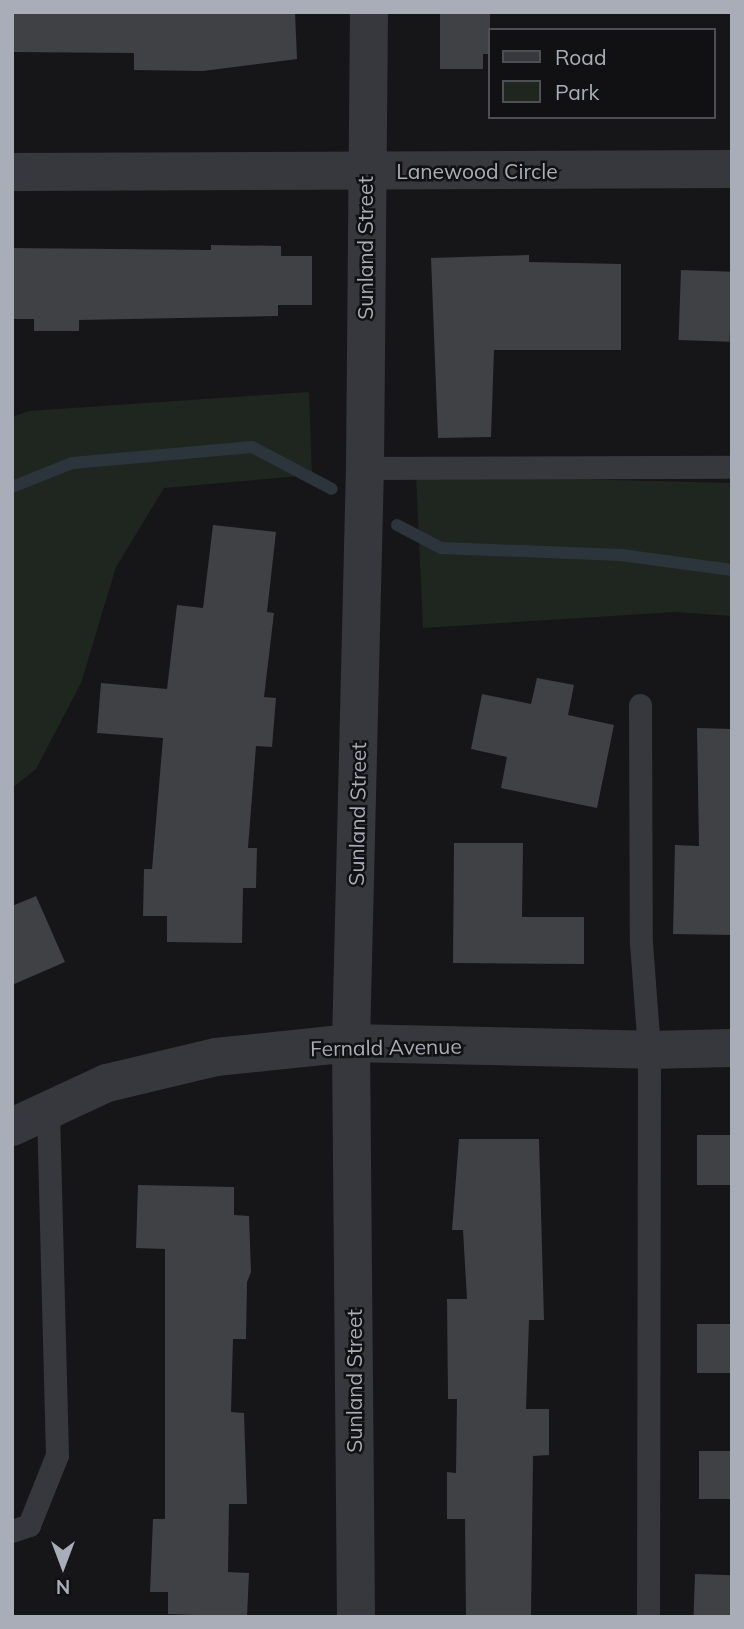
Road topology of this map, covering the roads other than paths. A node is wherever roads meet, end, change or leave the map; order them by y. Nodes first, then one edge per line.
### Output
1 (369, 12) edge
2 (732, 169) edge
3 (365, 172) junction
4 (12, 173) edge
5 (732, 467) edge
6 (365, 468) junction
7 (640, 705) dead end
8 (351, 1043) junction
9 (732, 1048) edge
10 (649, 1051) junction
11 (48, 1108) junction
12 (12, 1127) edge
13 (12, 1531) edge
14 (356, 1617) edge
15 (648, 1617) edge

1 - 3 street, Sunland Street
2 - 3 street, Lanewood Circle
3 - 4 street, Lanewood Circle
3 - 6 street, Sunland Street
5 - 6 lane
6 - 8 street, Sunland Street
7 - 10 lane
8 - 10 street, Fernald Avenue
8 - 11 street, Fernald Avenue
8 - 14 street, Sunland Street
9 - 10 street, Fernald Avenue
10 - 15 lane
11 - 12 street, Fernald Avenue
11 - 13 lane

